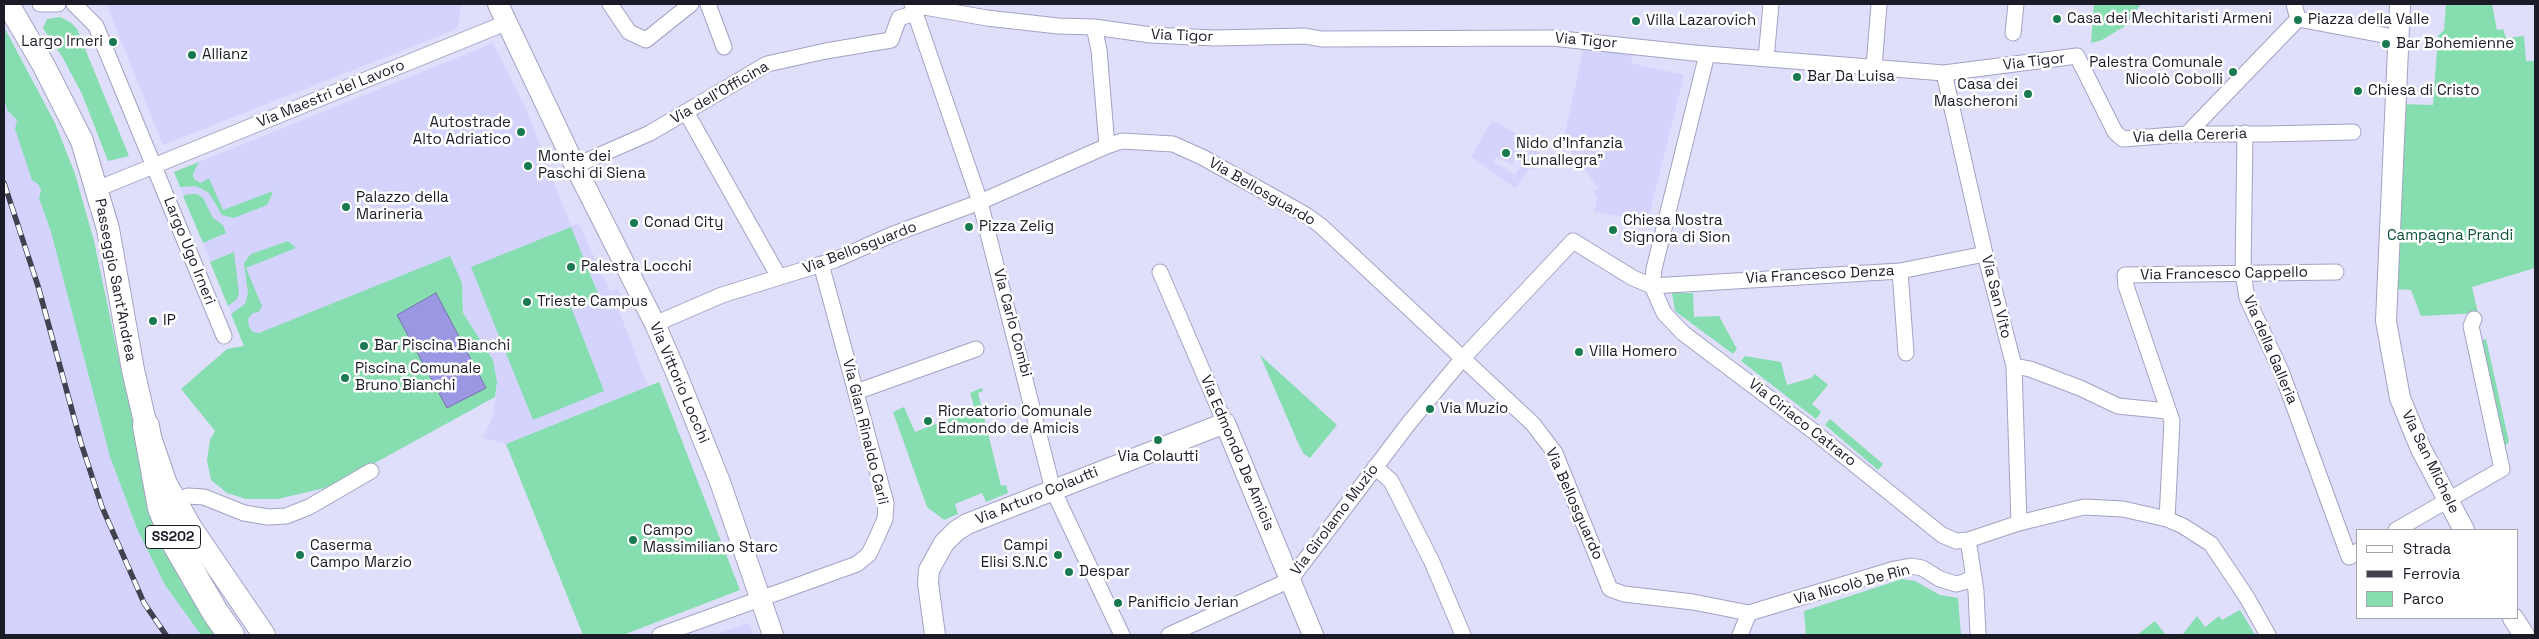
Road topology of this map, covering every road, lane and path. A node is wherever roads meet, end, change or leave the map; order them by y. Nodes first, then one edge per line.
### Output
1 (8, 4) edge
2 (40, 4) edge
3 (58, 4) edge
4 (74, 4) edge
5 (498, 4) edge
6 (610, 4) edge
7 (691, 4) edge
8 (708, 4) edge
9 (1771, 4) edge
10 (1879, 4) edge
11 (2016, 4) edge
12 (2294, 4) edge
13 (2400, 4) edge
14 (913, 6) edge
15 (2298, 19) junction
16 (508, 22) junction
17 (1094, 27) junction
18 (2013, 33) dead end
19 (2399, 38) junction
20 (724, 47) dead end
21 (1708, 54) junction
22 (2076, 56) joint
23 (1766, 59) junction
24 (1874, 67) junction
25 (1944, 73) junction
26 (686, 112) junction
27 (2352, 132) dead end
28 (2245, 133) junction
29 (2188, 134) junction
30 (1107, 146) junction
31 (154, 166) junction
32 (575, 166) junction
33 (97, 189) junction
34 (980, 202) junction
35 (1985, 254) junction
36 (821, 264) junction
37 (1900, 271) junction
38 (1160, 272) dead end
39 (2336, 272) dead end
40 (2244, 273) junction
41 (779, 277) junction
42 (1652, 286) junction
43 (2474, 319) dead end
44 (655, 324) junction
45 (224, 336) dead end
46 (976, 349) dead end
47 (1906, 353) dead end
48 (1463, 358) junction
49 (2014, 366) junction
50 (856, 392) junction
51 (2167, 411) junction
52 (1225, 423) junction
53 (146, 426) junction
54 (1376, 467) junction
55 (371, 471) dead end
56 (1053, 490) junction
57 (2448, 501) junction
58 (176, 502) junction
59 (2167, 519) junction
60 (2019, 524) junction
61 (2398, 529) edge
62 (2463, 529) edge
63 (1968, 540) junction
64 (2353, 554) edge
65 (1974, 577) junction
66 (1290, 580) junction
67 (759, 598) junction
68 (1749, 613) junction
69 (2514, 619) edge
70 (232, 635) edge
71 (264, 635) edge
72 (660, 635) edge
73 (773, 635) edge
74 (935, 635) edge
75 (1122, 635) edge
76 (1169, 635) edge
77 (1313, 635) edge
78 (1463, 635) edge
79 (1740, 635) edge
80 (1978, 635) edge
81 (2268, 635) edge
82 (2524, 635) edge

1 - 33 main road, Passeggio Sant'Andrea
2 - 3 street
4 - 31 street, Largo Ugo Irneri
5 - 16 street, Via Vittorio Locchi
6 - 7 street
8 - 20 street
9 - 23 street
10 - 24 street
11 - 18 street
12 - 15 street
13 - 19 street, Via San Michele
14 - 17 street, Via Tigor
14 - 26 street, Via dell'Officina
14 - 34 street, Via Carlo Combi
15 - 19 street
15 - 29 street
16 - 31 street, Via Maestri del Lavoro
16 - 32 street, Via Vittorio Locchi
17 - 21 street, Via Tigor
17 - 30 street
19 - 57 street, Via San Michele
21 - 23 street, Via Tigor
21 - 42 street
22 - 25 street, Via Tigor
22 - 29 street, Via della Cereria
23 - 24 street, Via Tigor
24 - 25 street, Via Tigor
25 - 35 street, Via San Vito
26 - 32 street, Via dell'Officina
26 - 41 street
27 - 28 street, Via della Cereria
28 - 29 street, Via della Cereria
28 - 40 street, Via della Galleria
30 - 34 street, Via Bellosguardo
30 - 48 street, Via Bellosguardo
31 - 33 street
31 - 45 street, Largo Ugo Irneri
32 - 44 street, Via Vittorio Locchi
33 - 53 main road, Passeggio Sant'Andrea
34 - 36 street, Via Bellosguardo
34 - 56 street, Via Carlo Combi
35 - 37 street, Via Francesco Denza
35 - 49 street, Via San Vito
36 - 41 street, Via Bellosguardo
36 - 50 street, Via Gian Rinaldo Carli
37 - 42 street, Via Francesco Denza
37 - 47 street
38 - 52 street, Via Edmondo De Amicis
39 - 40 street, Via Francesco Cappello
40 - 51 street, Via Francesco Cappello
40 - 64 street, Via della Galleria
41 - 44 street, Via Bellosguardo
42 - 48 street, Via Girolamo Muzio
42 - 63 street, Via Ciriaco Catraro
43 - 57 street
44 - 67 street, Via Vittorio Locchi
46 - 50 street
48 - 54 street, Via Girolamo Muzio
48 - 68 street, Via Bellosguardo
49 - 51 street
49 - 60 street, Via San Vito
50 - 67 street, Via Gian Rinaldo Carli
51 - 59 street, Via Francesco Cappello
52 - 56 street, Via Arturo Colautti
52 - 66 street, Via Edmondo De Amicis
53 - 58 main road, Passeggio Sant'Andrea
53 - 70 highway, SS202
54 - 66 street, Via Girolamo Muzio
54 - 78 street
55 - 58 street
56 - 74 street, Via Arturo Colautti
56 - 75 street, Via Carlo Combi
57 - 61 street
57 - 62 street, Via San Michele
58 - 71 main road, Passeggio Sant'Andrea
59 - 60 street
59 - 81 street
60 - 63 street
63 - 65 street
65 - 68 street, Via Nicolò De Rin
65 - 80 street
66 - 76 street, Via Girolamo Muzio
66 - 77 street, Via Edmondo De Amicis
67 - 72 street, Via Gian Rinaldo Carli
67 - 73 street, Via Vittorio Locchi
68 - 79 street
69 - 82 street

